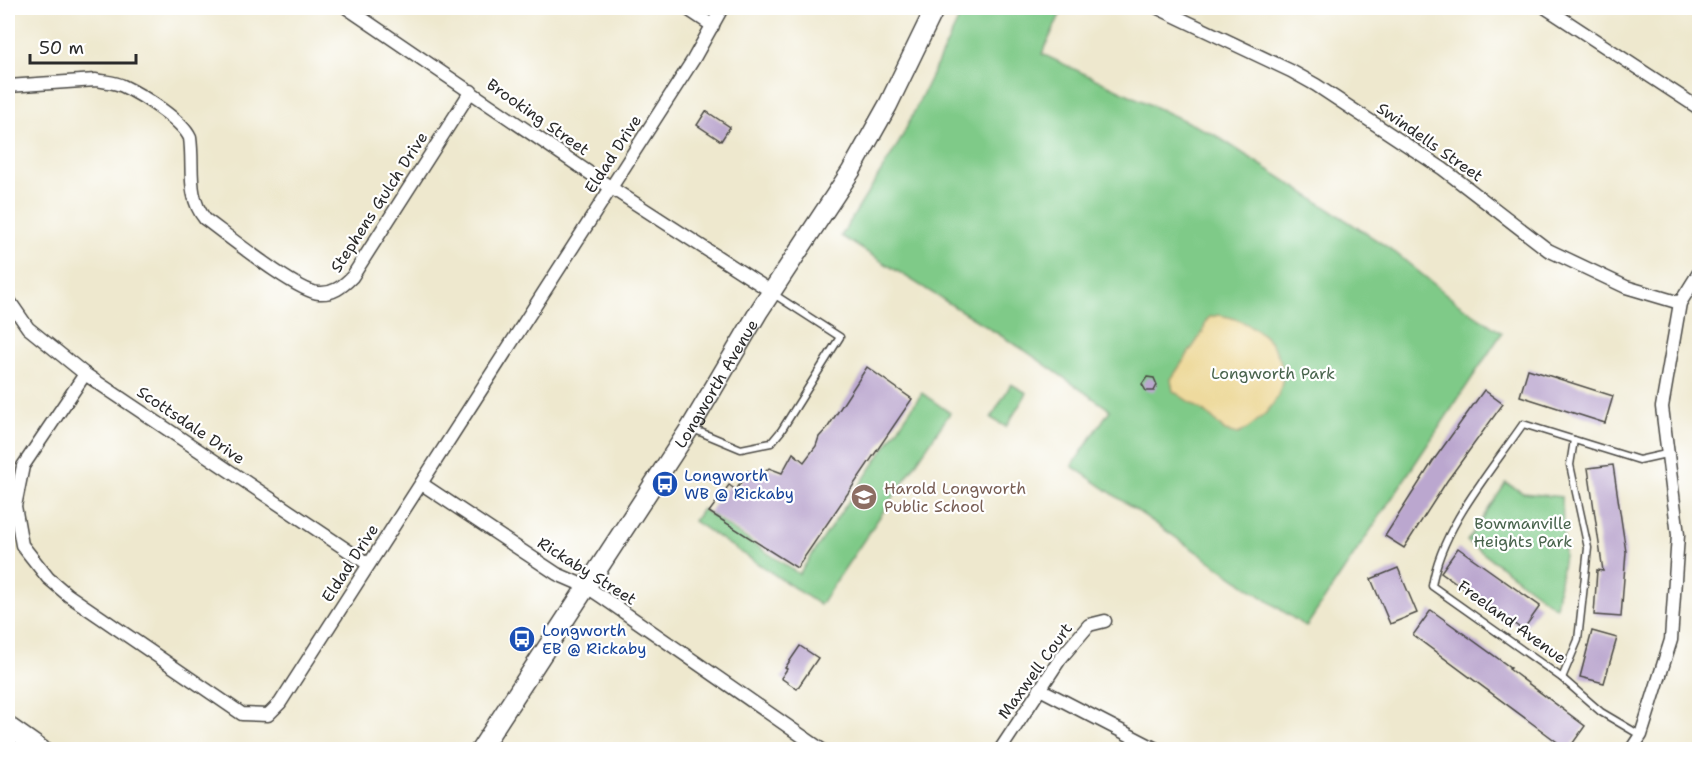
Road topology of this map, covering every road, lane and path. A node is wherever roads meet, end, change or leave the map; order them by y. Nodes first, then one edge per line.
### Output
1 (347, 8) edge
2 (686, 8) edge
3 (722, 8) edge
4 (935, 8) edge
5 (1158, 8) edge
6 (1546, 8) edge
7 (713, 26) junction
8 (8, 86) edge
9 (471, 91) junction
10 (1700, 109) edge
11 (610, 188) junction
12 (1700, 271) edge
13 (772, 292) junction
14 (8, 299) edge
15 (1680, 303) junction
16 (86, 374) junction
17 (690, 428) junction
18 (1574, 440) junction
19 (1666, 454) junction
20 (422, 484) junction
21 (368, 564) junction
22 (587, 587) junction
23 (1105, 621) dead end
24 (1562, 678) junction
25 (1040, 689) junction
26 (8, 726) edge
27 (1641, 735) junction
28 (42, 750) edge
29 (480, 750) edge
30 (822, 750) edge
31 (1000, 750) edge
32 (1158, 750) edge
33 (1631, 750) edge

1 - 9 street, Brooking Street
2 - 7 street
3 - 7 street, Eldad Drive
4 - 13 street, Longworth Avenue
5 - 15 street, Swindells Street
6 - 10 street
7 - 11 street, Eldad Drive
8 - 9 street, Stephens Gulch Drive
9 - 11 street, Brooking Street
11 - 13 street, Brooking Street
11 - 20 street, Eldad Drive
12 - 15 street
13 - 17 street, Longworth Avenue
13 - 17 lane
14 - 16 street, Scottsdale Drive
15 - 19 street
16 - 21 street, Scottsdale Drive
16 - 21 street, Eldad Drive
17 - 22 street, Longworth Avenue
18 - 19 lane, Freeland Avenue
18 - 24 lane, Freeland Avenue
18 - 24 lane, Freeland Avenue
19 - 27 street
20 - 21 street, Eldad Drive
20 - 22 street, Rickaby Street
22 - 29 street, Longworth Avenue
22 - 30 street, Rickaby Street
23 - 25 street, Maxwell Court
24 - 27 lane, Freeland Avenue
25 - 31 street, Maxwell Court
25 - 32 street
26 - 28 street
27 - 33 street

